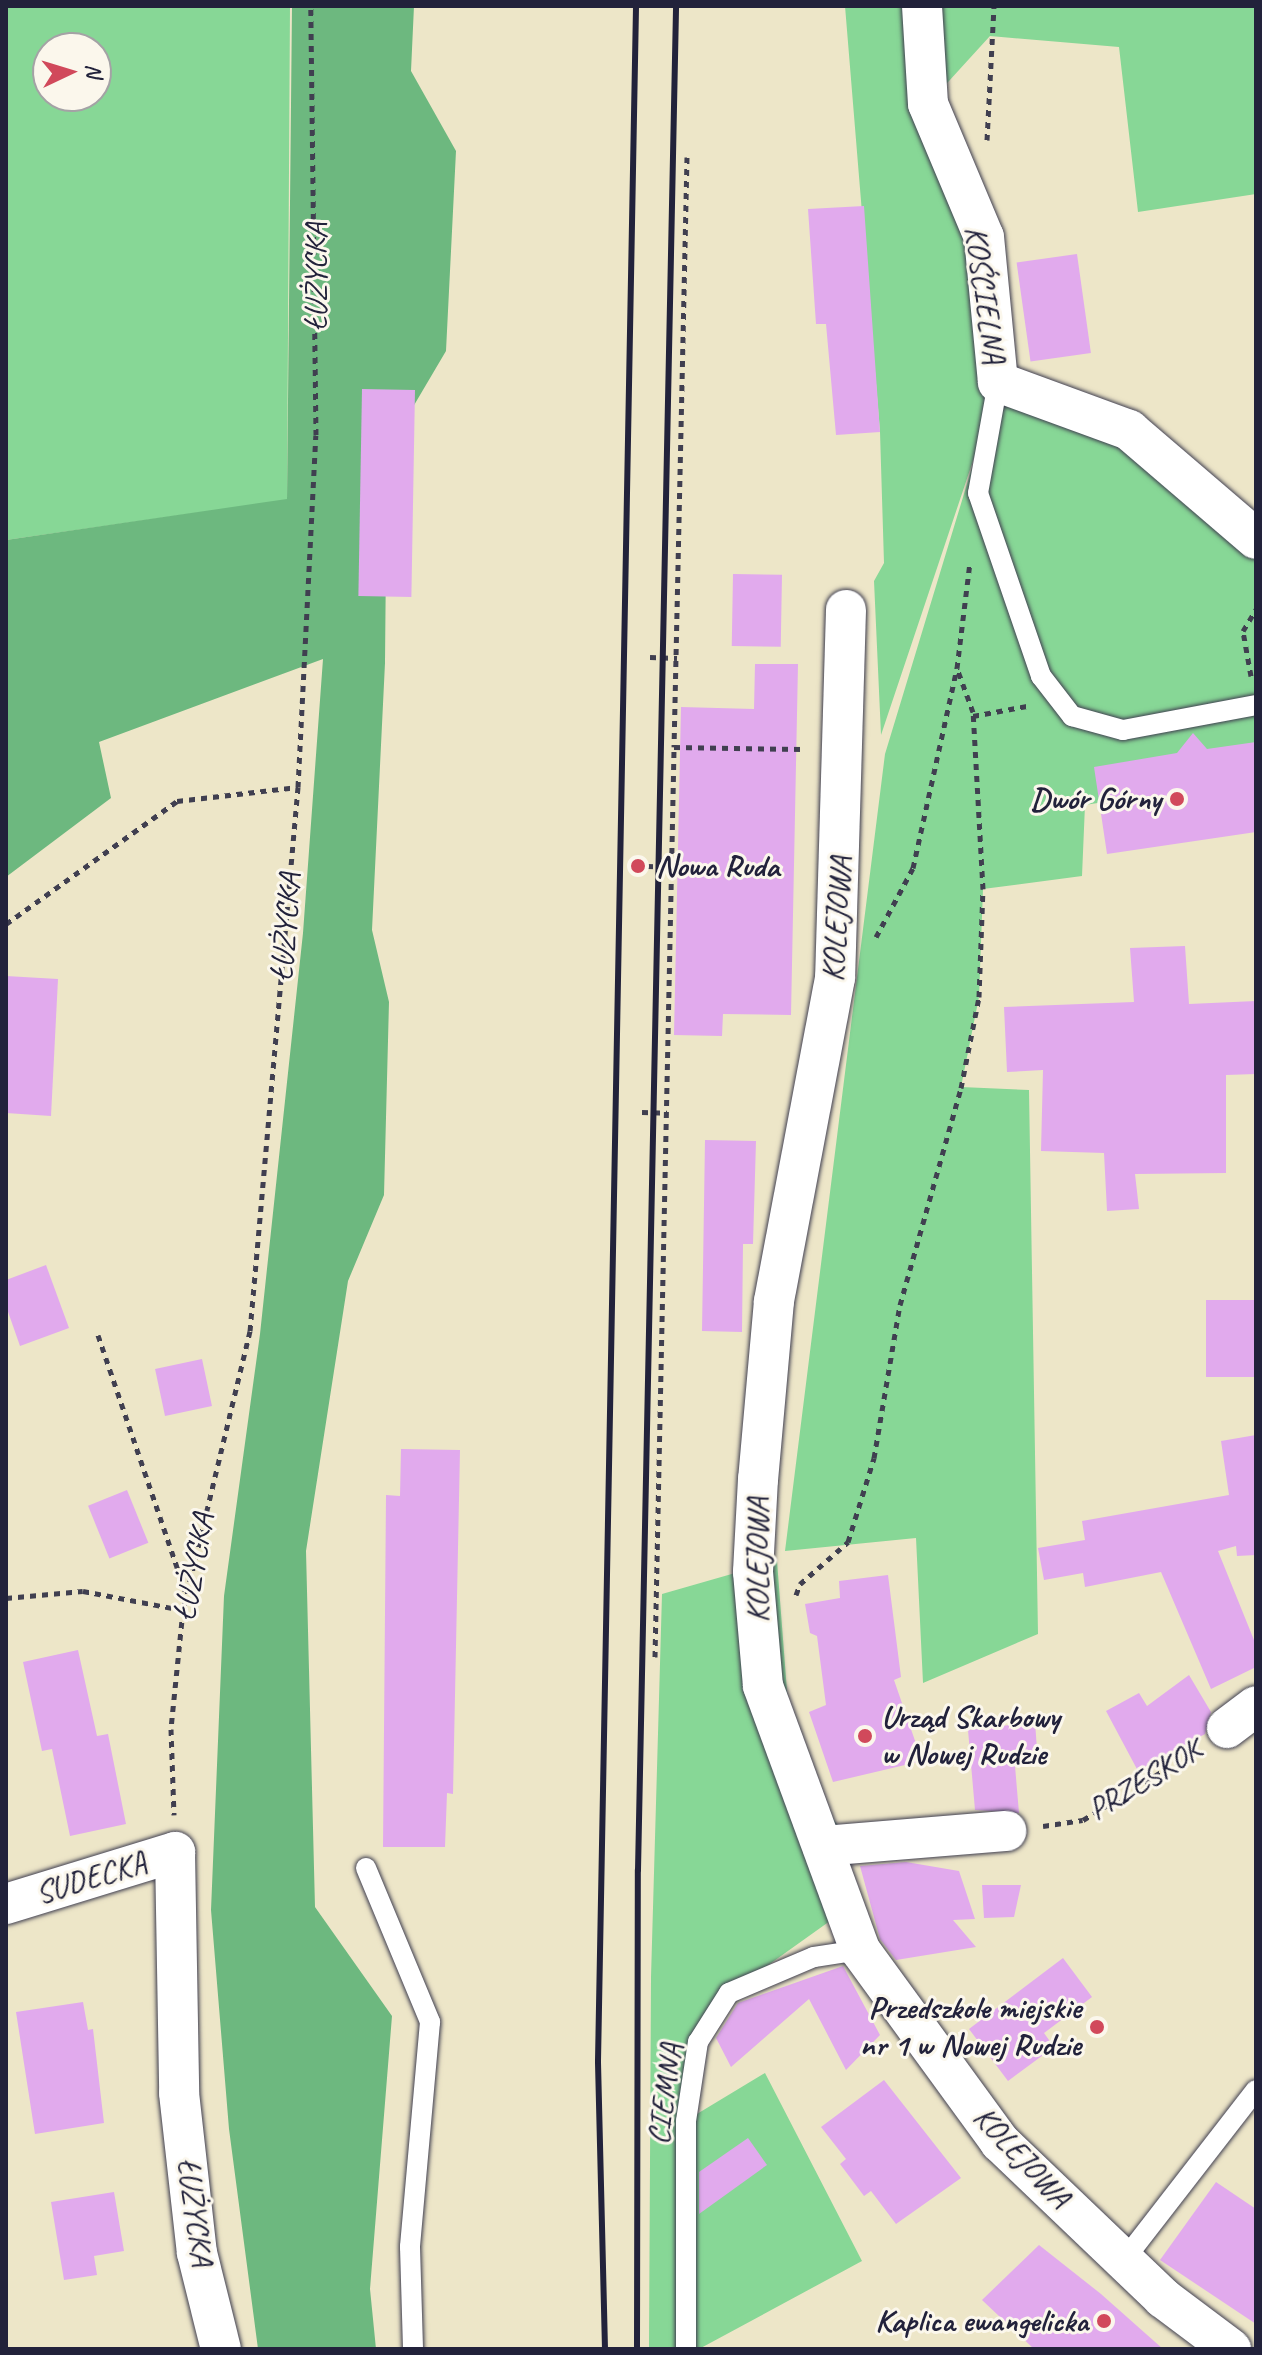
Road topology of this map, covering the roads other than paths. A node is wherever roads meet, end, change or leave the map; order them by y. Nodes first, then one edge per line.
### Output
1 (922, 6) edge
2 (998, 382) junction
3 (1256, 539) edge
4 (846, 610) dead end
5 (1255, 697) edge
6 (1022, 1829) road end
7 (823, 1846) junction
8 (175, 1852) joint
9 (366, 1868) dead end
10 (6, 1904) edge
11 (860, 1950) junction
12 (1256, 2090) edge
13 (1124, 2260) junction
14 (1227, 2348) edge
15 (221, 2349) edge
16 (413, 2349) edge
17 (686, 2349) edge

1 - 2 street, KOŚCIELNA
2 - 3 street, KOŚCIELNA
2 - 5 lane
4 - 7 street, KOLEJOWA
6 - 7 street
7 - 11 street, KOLEJOWA
8 - 10 street, SUDECKA
8 - 15 street, ŁUŻYCKA
9 - 16 lane
11 - 13 street, KOLEJOWA
11 - 17 lane, CIEMNA
12 - 13 lane
13 - 14 street, KOLEJOWA

